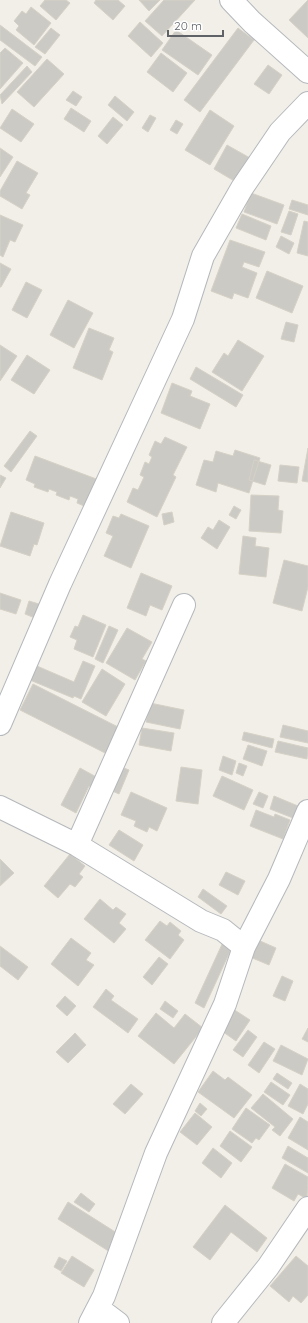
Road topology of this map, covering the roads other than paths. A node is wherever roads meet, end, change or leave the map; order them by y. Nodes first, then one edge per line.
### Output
1 (231, 0) edge
2 (308, 72) edge
3 (308, 103) edge
4 (184, 605) dead end
5 (0, 724) edge
6 (0, 807) edge
7 (308, 810) edge
8 (77, 845) junction
9 (244, 947) junction
10 (308, 1208) edge
11 (94, 1316) edge
12 (118, 1323) edge
13 (223, 1323) edge

1 - 2 street
3 - 5 street
4 - 8 street
6 - 8 street
7 - 9 street
8 - 9 street
9 - 11 street
10 - 13 street
11 - 12 street

